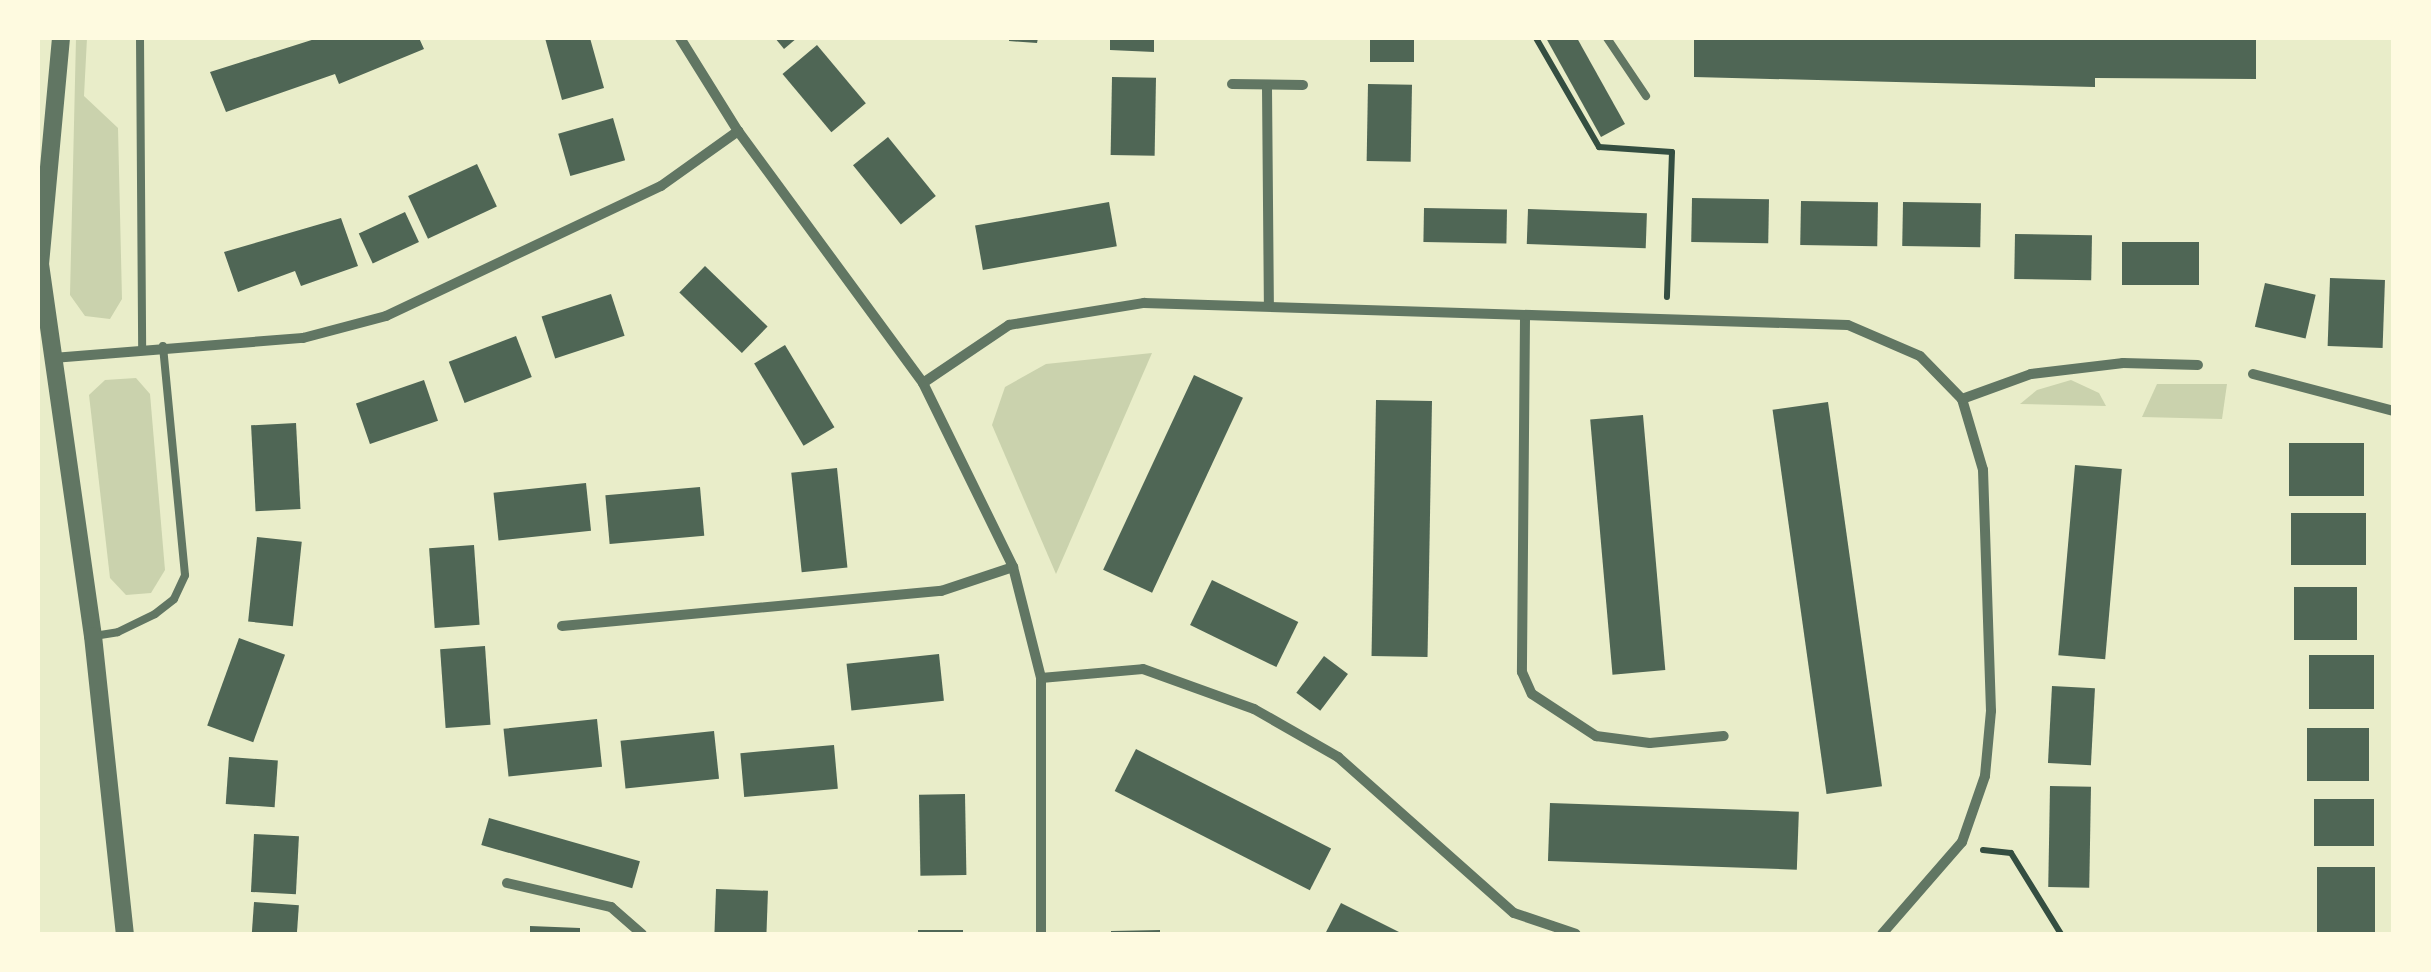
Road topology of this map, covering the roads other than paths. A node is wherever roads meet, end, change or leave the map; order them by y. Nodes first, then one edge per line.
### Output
1 (61, 38) edge
2 (140, 38) edge
3 (680, 38) edge
4 (1608, 38) edge
5 (1232, 84) dead end
6 (1304, 85) dead end
7 (1267, 88) junction
8 (1646, 96) dead end
9 (738, 131) junction
10 (38, 264) edge
11 (1270, 305) junction
12 (1525, 318) junction
13 (163, 346) junction
14 (142, 347) junction
15 (53, 358) junction
16 (2198, 365) dead end
17 (2253, 374) dead end
18 (923, 383) junction
19 (1962, 399) junction
20 (2394, 411) edge
21 (1013, 567) junction
22 (562, 626) dead end
23 (92, 636) junction
24 (1041, 678) junction
25 (1724, 736) dead end
26 (507, 883) dead end
27 (125, 934) edge
28 (642, 934) edge
29 (1041, 934) edge
30 (1576, 934) edge
31 (1882, 934) edge

1 - 10 street
2 - 14 lane
3 - 9 street
4 - 8 lane
5 - 7 street
6 - 7 street
7 - 11 street
9 - 13 street
9 - 18 street
10 - 15 street
11 - 12 street
11 - 18 street
12 - 19 street
12 - 25 street
13 - 14 street
13 - 23 lane
14 - 15 street
15 - 23 street
16 - 19 street
17 - 20 street
18 - 21 street
19 - 31 street
21 - 22 street
21 - 24 street
23 - 27 street
24 - 29 street
24 - 30 street
26 - 28 street

